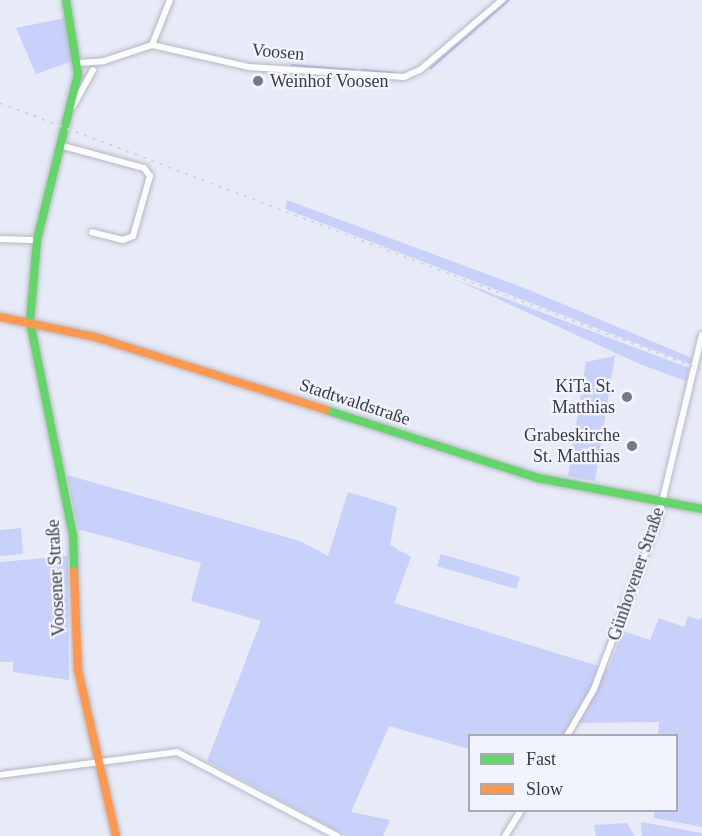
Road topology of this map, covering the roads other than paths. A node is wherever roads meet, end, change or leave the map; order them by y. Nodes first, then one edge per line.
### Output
1 (66, 0) edge
2 (170, 0) edge
3 (502, 0) edge
4 (152, 45) junction
5 (104, 61) junction
6 (78, 63) junction
7 (93, 70) junction
8 (78, 74) junction
9 (73, 106) junction
10 (63, 146) junction
11 (92, 232) dead end
12 (0, 239) edge
13 (37, 240) junction
14 (0, 317) edge
15 (30, 322) junction
16 (702, 335) edge
17 (661, 502) junction
18 (702, 509) edge
19 (568, 734) edge
20 (101, 762) junction
21 (0, 775) edge
22 (520, 812) edge
23 (116, 836) edge
24 (337, 836) edge
25 (505, 836) edge

1 - 6 street
2 - 4 street
3 - 4 street, Voosen
4 - 5 street
5 - 6 street
5 - 7 street
6 - 8 street
7 - 8 street
7 - 9 street
8 - 9 street
9 - 10 street
10 - 11 street
10 - 13 street
12 - 13 street
13 - 15 street
14 - 15 street, Stadtwaldstraße
15 - 17 street, Stadtwaldstraße
15 - 20 street, Voosener Straße
16 - 17 street, Günhovener Straße
17 - 18 street, Stadtwaldstraße
17 - 19 street, Günhovener Straße
20 - 21 street
20 - 23 street, Voosener Straße
20 - 24 street
22 - 25 street

